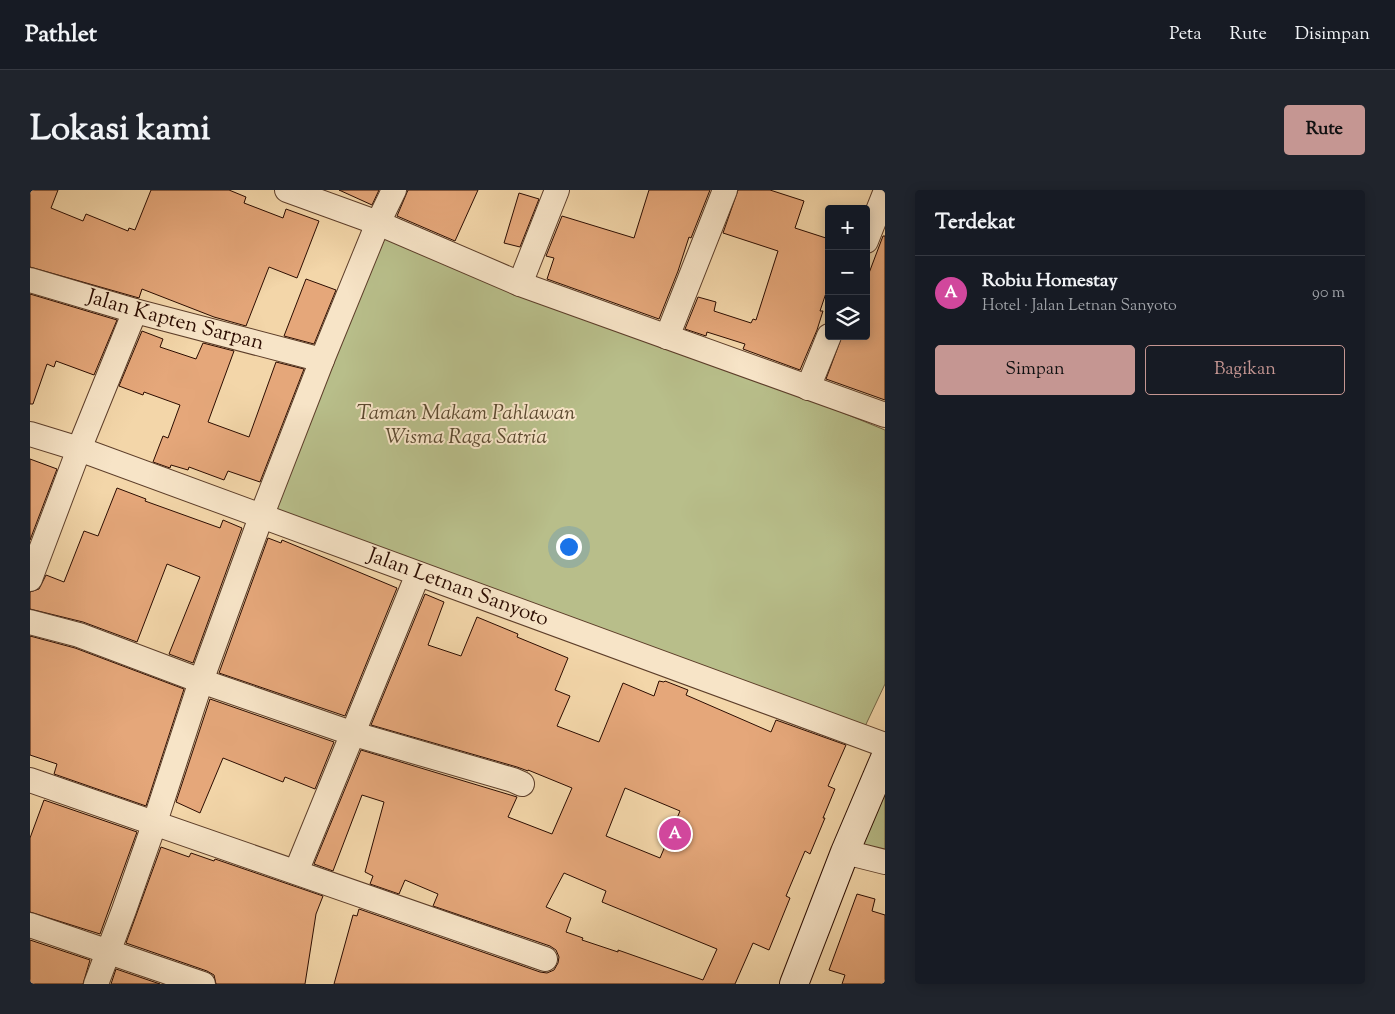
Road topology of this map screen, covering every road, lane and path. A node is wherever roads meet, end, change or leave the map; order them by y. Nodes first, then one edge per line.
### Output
1 (287, 190) edge
2 (394, 190) edge
3 (558, 190) edge
4 (725, 190) edge
5 (885, 193) edge
6 (378, 223) junction
7 (870, 231) edge
8 (30, 280) edge
9 (520, 284) junction
10 (135, 311) junction
11 (667, 337) junction
12 (827, 340) edge
13 (322, 360) junction
14 (808, 388) junction
15 (885, 415) edge
16 (30, 434) edge
17 (79, 449) junction
18 (261, 517) junction
19 (418, 574) junction
20 (30, 580) edge
21 (30, 622) edge
22 (201, 680) junction
23 (354, 734) junction
24 (885, 745) edge
25 (885, 758) edge
26 (30, 780) edge
27 (522, 784) dead end
28 (155, 822) junction
29 (845, 852) junction
30 (885, 862) edge
31 (296, 872) junction
32 (30, 925) edge
33 (108, 952) junction
34 (544, 959) dead end
35 (96, 984) edge
36 (203, 984) edge
37 (794, 984) edge

1 - 6 street
2 - 6 street
3 - 9 street
4 - 11 street
5 - 7 street
6 - 9 street
6 - 13 street
8 - 10 street, Jalan Kapten Sarpan
9 - 11 street
10 - 13 street, Jalan Kapten Sarpan
10 - 17 street
11 - 14 street
12 - 14 street
13 - 18 street
14 - 15 street
16 - 17 street, Jalan Letnan Sanyoto
17 - 18 street, Jalan Letnan Sanyoto
17 - 20 street
18 - 19 street, Jalan Letnan Sanyoto
18 - 22 street
19 - 23 street
19 - 24 street, Jalan Letnan Sanyoto
21 - 22 street
22 - 23 street
22 - 28 street
23 - 27 street
23 - 31 street
25 - 29 main road
26 - 28 street
28 - 31 street
28 - 33 street
29 - 30 street
29 - 37 main road
31 - 34 street
32 - 33 street
33 - 35 street
33 - 36 street

